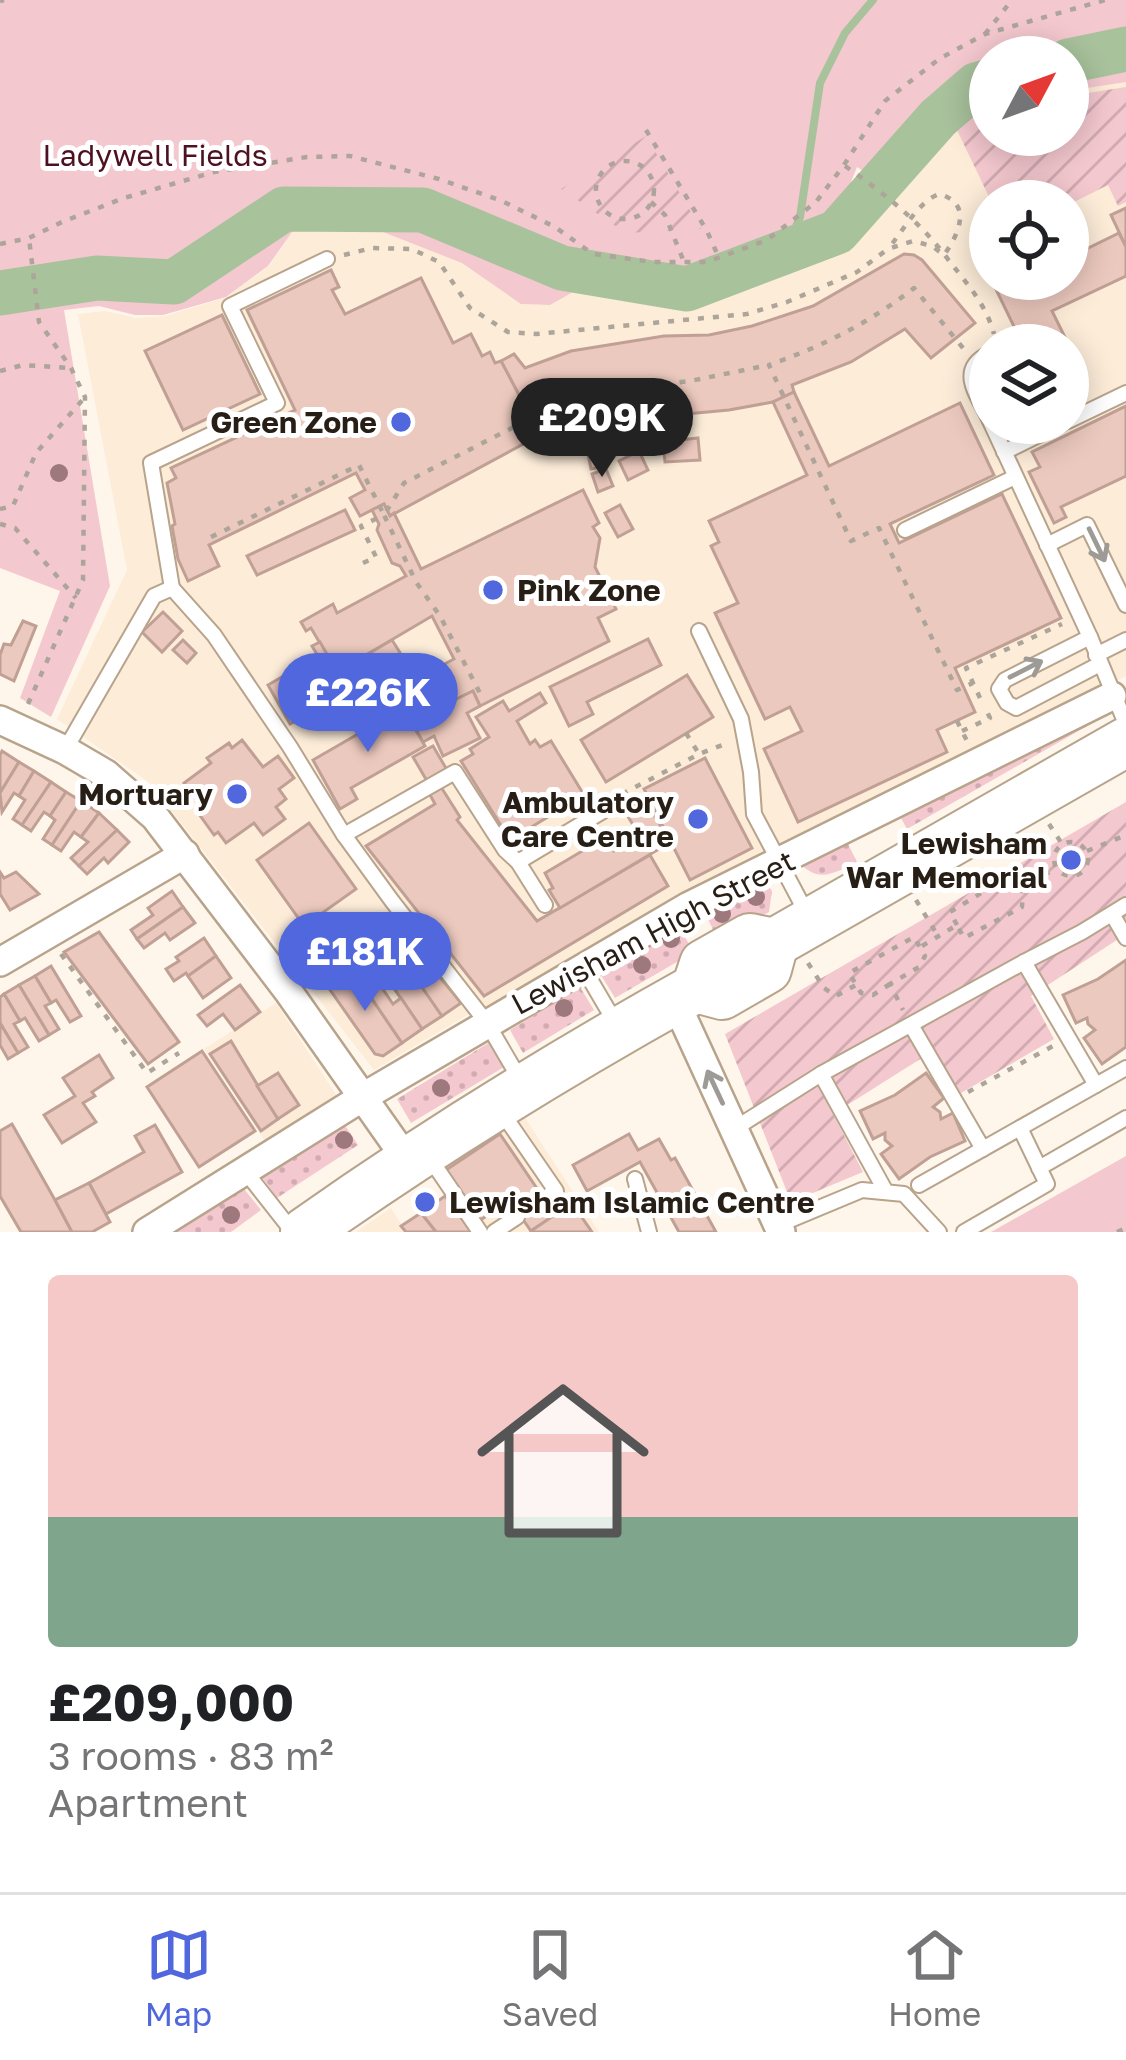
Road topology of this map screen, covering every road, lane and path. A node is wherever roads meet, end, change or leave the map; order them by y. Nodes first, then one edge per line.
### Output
1 (1012, 0) edge
2 (1105, 0) edge
3 (985, 34) junction
4 (646, 130) dead end
5 (844, 165) junction
6 (651, 202) junction
7 (914, 219) junction
8 (29, 240) junction
9 (0, 244) edge
10 (888, 249) junction
11 (944, 254) junction
12 (719, 258) junction
13 (327, 259) joint
14 (684, 262) junction
15 (991, 324) edge
16 (956, 338) dead end
17 (769, 365) junction
18 (71, 368) junction
19 (0, 371) edge
20 (1126, 393) edge
21 (86, 397) junction
22 (1089, 411) edge
23 (1000, 444) edge
24 (1017, 444) edge
25 (1004, 452) junction
26 (1016, 477) junction
27 (0, 509) edge
28 (384, 515) junction
29 (0, 524) edge
30 (905, 530) dead end
31 (211, 537) dead end
32 (1047, 545) junction
33 (363, 563) dead end
34 (172, 588) junction
35 (76, 598) junction
36 (1126, 605) edge
37 (1075, 608) junction
38 (699, 631) dead end
39 (1090, 637) junction
40 (1126, 640) edge
41 (1098, 660) junction
42 (973, 683) junction
43 (1112, 696) junction
44 (482, 697) dead end
45 (9, 723) edge
46 (1126, 724) edge
47 (962, 731) dead end
48 (686, 733) dead end
49 (743, 737) junction
50 (1126, 742) edge
51 (64, 750) junction
52 (699, 754) junction
53 (622, 794) dead end
54 (602, 811) dead end
55 (1047, 822) dead end
56 (344, 835) junction
57 (1126, 835) edge
58 (1062, 844) junction
59 (1087, 852) junction
60 (184, 854) junction
61 (518, 862) junction
62 (779, 863) junction
63 (1056, 868) junction
64 (1023, 888) junction
65 (916, 900) dead end
66 (545, 905) dead end
67 (1126, 905) edge
68 (1112, 914) junction
69 (957, 925) junction
70 (47, 935) junction
71 (938, 937) junction
72 (1126, 938) edge
73 (798, 942) junction
74 (920, 947) junction
75 (0, 962) edge
76 (1024, 962) junction
77 (581, 963) junction
78 (890, 984) junction
79 (856, 985) junction
80 (686, 994) junction
81 (487, 1023) junction
82 (911, 1025) junction
83 (621, 1031) junction
84 (1068, 1037) junction
85 (179, 1053) dead end
86 (1126, 1068) edge
87 (820, 1074) junction
88 (1096, 1085) junction
89 (363, 1097) junction
90 (955, 1100) junction
91 (1126, 1118) edge
92 (514, 1122) junction
93 (1020, 1128) junction
94 (734, 1129) junction
95 (983, 1149) junction
96 (416, 1155) junction
97 (1040, 1168) junction
98 (245, 1171) junction
99 (635, 1179) dead end
100 (919, 1185) dead end
101 (886, 1192) junction
102 (545, 1198) dead end
103 (517, 1217) dead end
104 (1126, 1228) edge
105 (779, 1229) edge
106 (147, 1232) edge
107 (293, 1232) edge
108 (305, 1232) edge
109 (480, 1232) edge
110 (494, 1232) edge
111 (649, 1232) edge
112 (938, 1232) edge
113 (964, 1232) edge
114 (1117, 1232) edge

1 - 3 path
2 - 3 path
3 - 5 path
4 - 12 path
5 - 7 path
5 - 12 path
6 - 6 path
6 - 14 path
7 - 10 path
7 - 11 path
7 - 11 path
8 - 9 path
8 - 14 path
8 - 18 path
10 - 11 path
10 - 13 path
11 - 15 path
12 - 14 path
13 - 34 lane
16 - 17 path
17 - 28 path
17 - 42 path
18 - 19 path
18 - 21 path
20 - 22 lane
21 - 27 path
21 - 35 path
23 - 25 lane
24 - 25 lane
25 - 26 lane
26 - 30 lane
26 - 32 lane
28 - 31 path
28 - 33 path
28 - 44 path
29 - 35 path
32 -> 36 lane
32 - 37 lane
34 - 51 lane
34 - 56 lane
35 - 45 path
37 - 39 lane
37 - 42 path
38 - 49 lane
39 - 41 lane
41 -> 39 lane
40 - 41 lane
41 - 43 lane
42 - 47 path
43 - 46 lane
43 - 62 street, Lewisham High Street
45 - 51 street
48 - 52 path
49 - 52 path
49 - 62 lane
50 - 73 highway
51 - 60 street
52 - 53 path
54 - 61 lane
55 - 58 path
56 - 61 lane
56 - 81 lane
57 - 59 path
58 - 59 path
58 - 63 path
59 - 63 path
60 - 70 street
60 - 89 street
61 - 66 lane
62 - 73 lane
62 - 77 street, Lewisham High Street
63 - 64 path
64 - 69 path
64 - 69 path
65 - 71 path
67 - 68 lane
68 - 72 lane
68 - 76 lane
69 - 71 path
70 - 75 street
70 - 85 path
71 - 74 path
73 - 79 path
73 - 80 highway
74 - 78 path
74 - 79 path
76 - 82 lane
76 - 84 lane
77 - 81 street, Lewisham High Street
77 - 83 lane
78 - 79 path
78 - 82 path
80 - 83 highway
94 -> 80 street
81 - 89 street, Lewisham High Street
81 - 92 lane
82 - 87 lane
82 - 90 lane
83 - 92 highway
84 - 88 lane
84 - 90 path
86 - 88 lane
87 - 94 lane
87 - 101 lane
88 - 93 lane
89 - 96 street
89 - 98 street, Lewisham High Street
90 - 95 lane
91 - 97 lane
92 - 96 highway
92 - 102 lane
93 - 95 lane
93 - 97 lane
94 - 105 street
95 - 100 lane
96 - 108 highway
96 - 109 lane
97 - 113 lane
98 - 106 street, Lewisham High Street
98 - 107 lane
99 - 111 lane
101 - 105 lane
101 - 112 lane
103 - 110 lane
104 - 114 path

